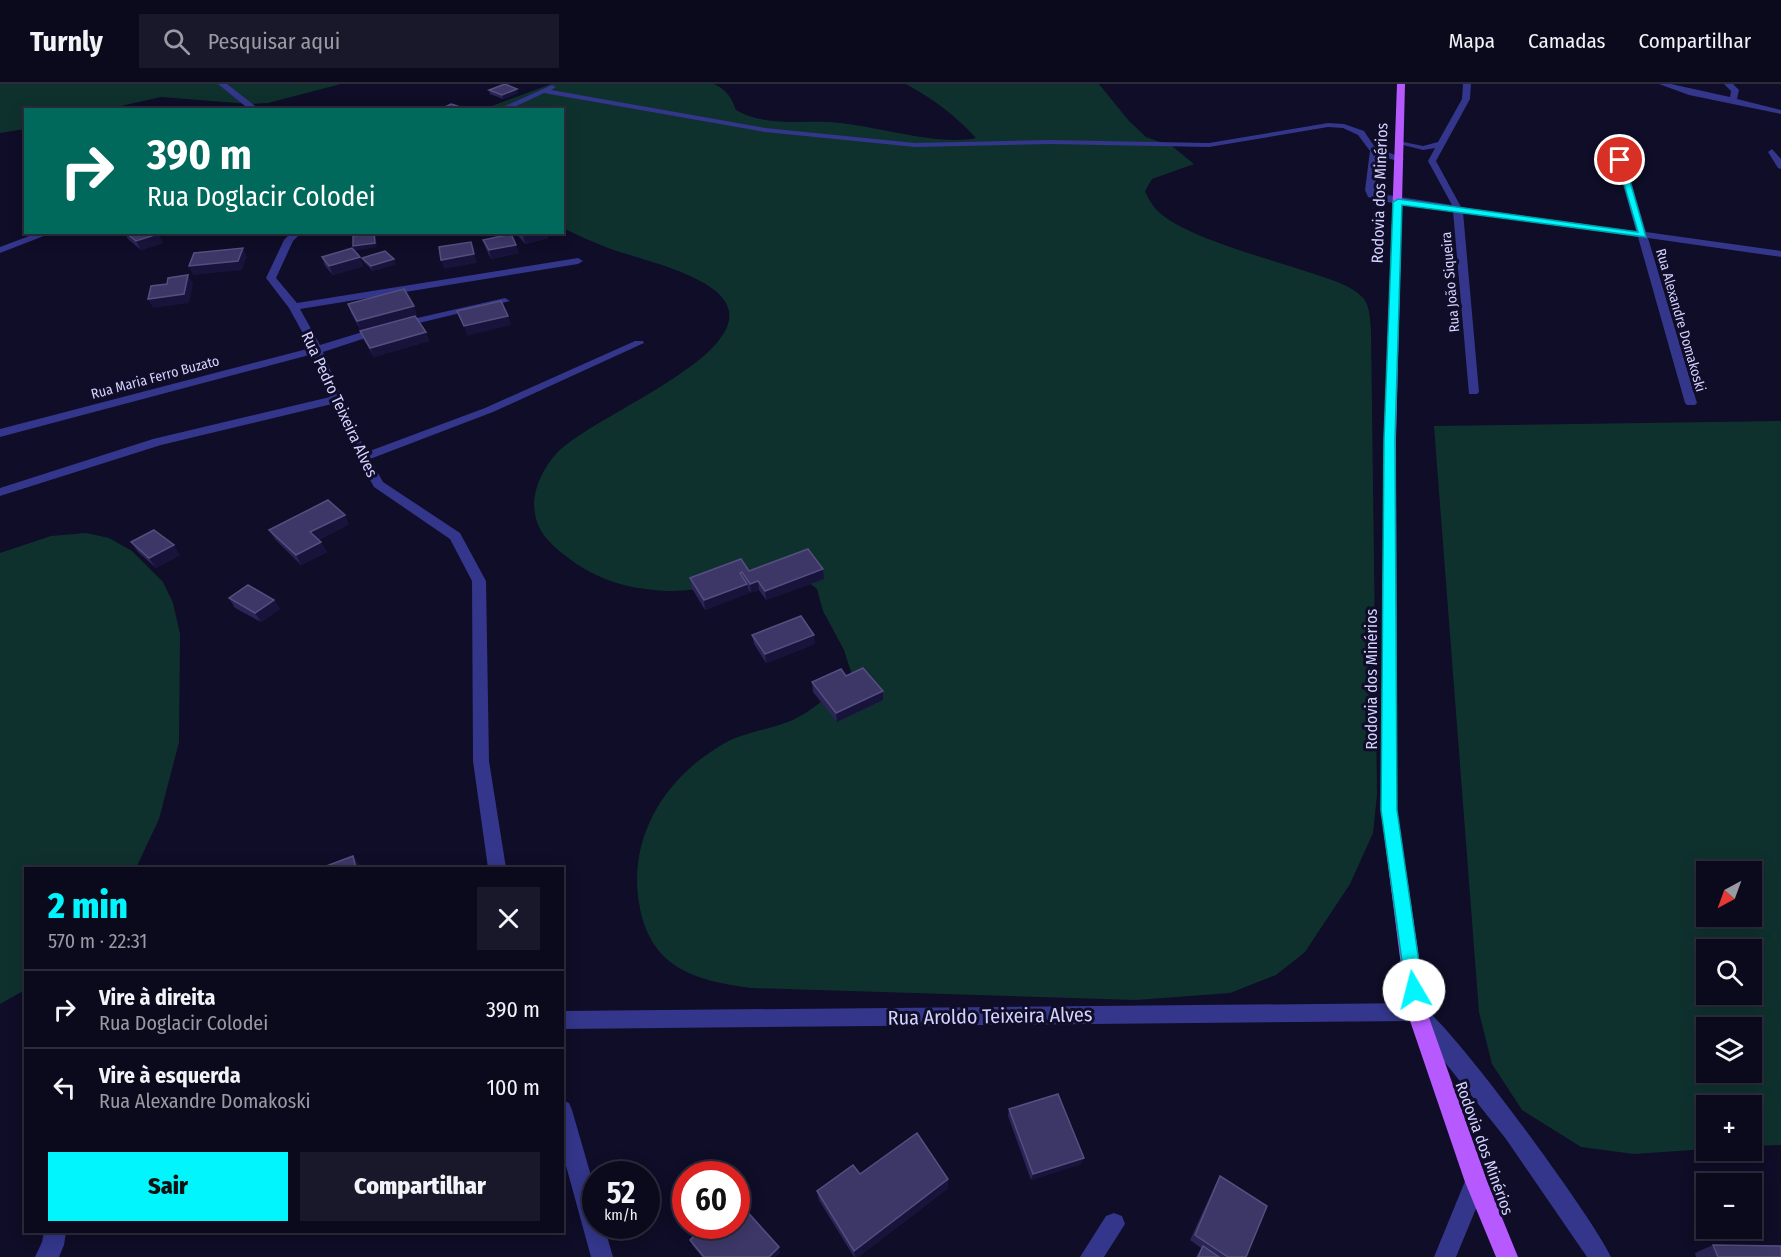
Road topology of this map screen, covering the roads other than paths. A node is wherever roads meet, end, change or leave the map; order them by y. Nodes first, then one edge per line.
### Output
1 (222, 84) edge
2 (562, 84) edge
3 (1401, 84) edge
4 (1467, 84) edge
5 (1663, 84) edge
6 (1728, 84) edge
7 (543, 91) junction
8 (1731, 100) junction
9 (253, 108) edge
10 (505, 108) edge
11 (1781, 112) edge
12 (1615, 141) dead end
13 (1440, 144) junction
14 (1374, 151) junction
15 (1399, 151) junction
16 (1772, 152) dead end
17 (1781, 166) edge
18 (1398, 202) junction
19 (1458, 211) junction
20 (44, 234) edge
21 (296, 234) edge
22 (1643, 235) junction
23 (0, 250) edge
24 (1781, 254) edge
25 (578, 261) dead end
26 (505, 301) dead end
27 (294, 307) junction
28 (639, 343) dead end
29 (317, 350) junction
30 (1473, 392) dead end
31 (337, 399) junction
32 (1691, 403) dead end
33 (0, 433) edge
34 (363, 457) junction
35 (0, 492) edge
36 (497, 867) edge
37 (1418, 1012) junction
38 (564, 1020) edge
39 (564, 1117) edge
40 (1476, 1182) junction
41 (1114, 1224) dead end
42 (55, 1233) edge
43 (46, 1257) edge
44 (602, 1257) edge
45 (1090, 1257) edge
46 (1445, 1257) edge
47 (1507, 1257) edge
48 (1600, 1257) edge

1 - 9 street
2 - 7 street
3 - 15 main road, Rodovia dos Minérios
4 - 13 street, Rua João Siqueira
5 - 8 street
6 - 8 street
7 - 10 street
7 - 14 street
8 - 11 street
12 - 22 street, Rua Alexandre Domakoski
13 - 15 street
13 - 19 street, Rua João Siqueira
14 - 15 street
14 - 18 street
15 - 18 main road, Rodovia dos Minérios
16 - 17 street
18 - 19 street
18 - 37 main road, Rodovia dos Minérios
19 - 22 street
19 - 30 street, Rua João Siqueira
20 - 23 street
21 - 27 street, Rua Pedro Teixeira Alves
22 - 24 street
22 - 32 street, Rua Alexandre Domakoski
25 - 27 street
26 - 29 street, Rua Maria Ferro Buzato
27 - 29 street, Rua Pedro Teixeira Alves
28 - 34 street
29 - 31 street, Rua Pedro Teixeira Alves
29 - 33 street, Rua Maria Ferro Buzato
31 - 34 street, Rua Pedro Teixeira Alves
31 - 35 street
34 - 36 street, Rua Pedro Teixeira Alves
37 - 38 street, Rua Aroldo Teixeira Alves
37 - 40 main road, Rodovia dos Minérios
37 - 48 street
39 - 44 street
40 - 46 street
40 - 47 main road, Rodovia dos Minérios
41 - 45 street
42 - 43 street

